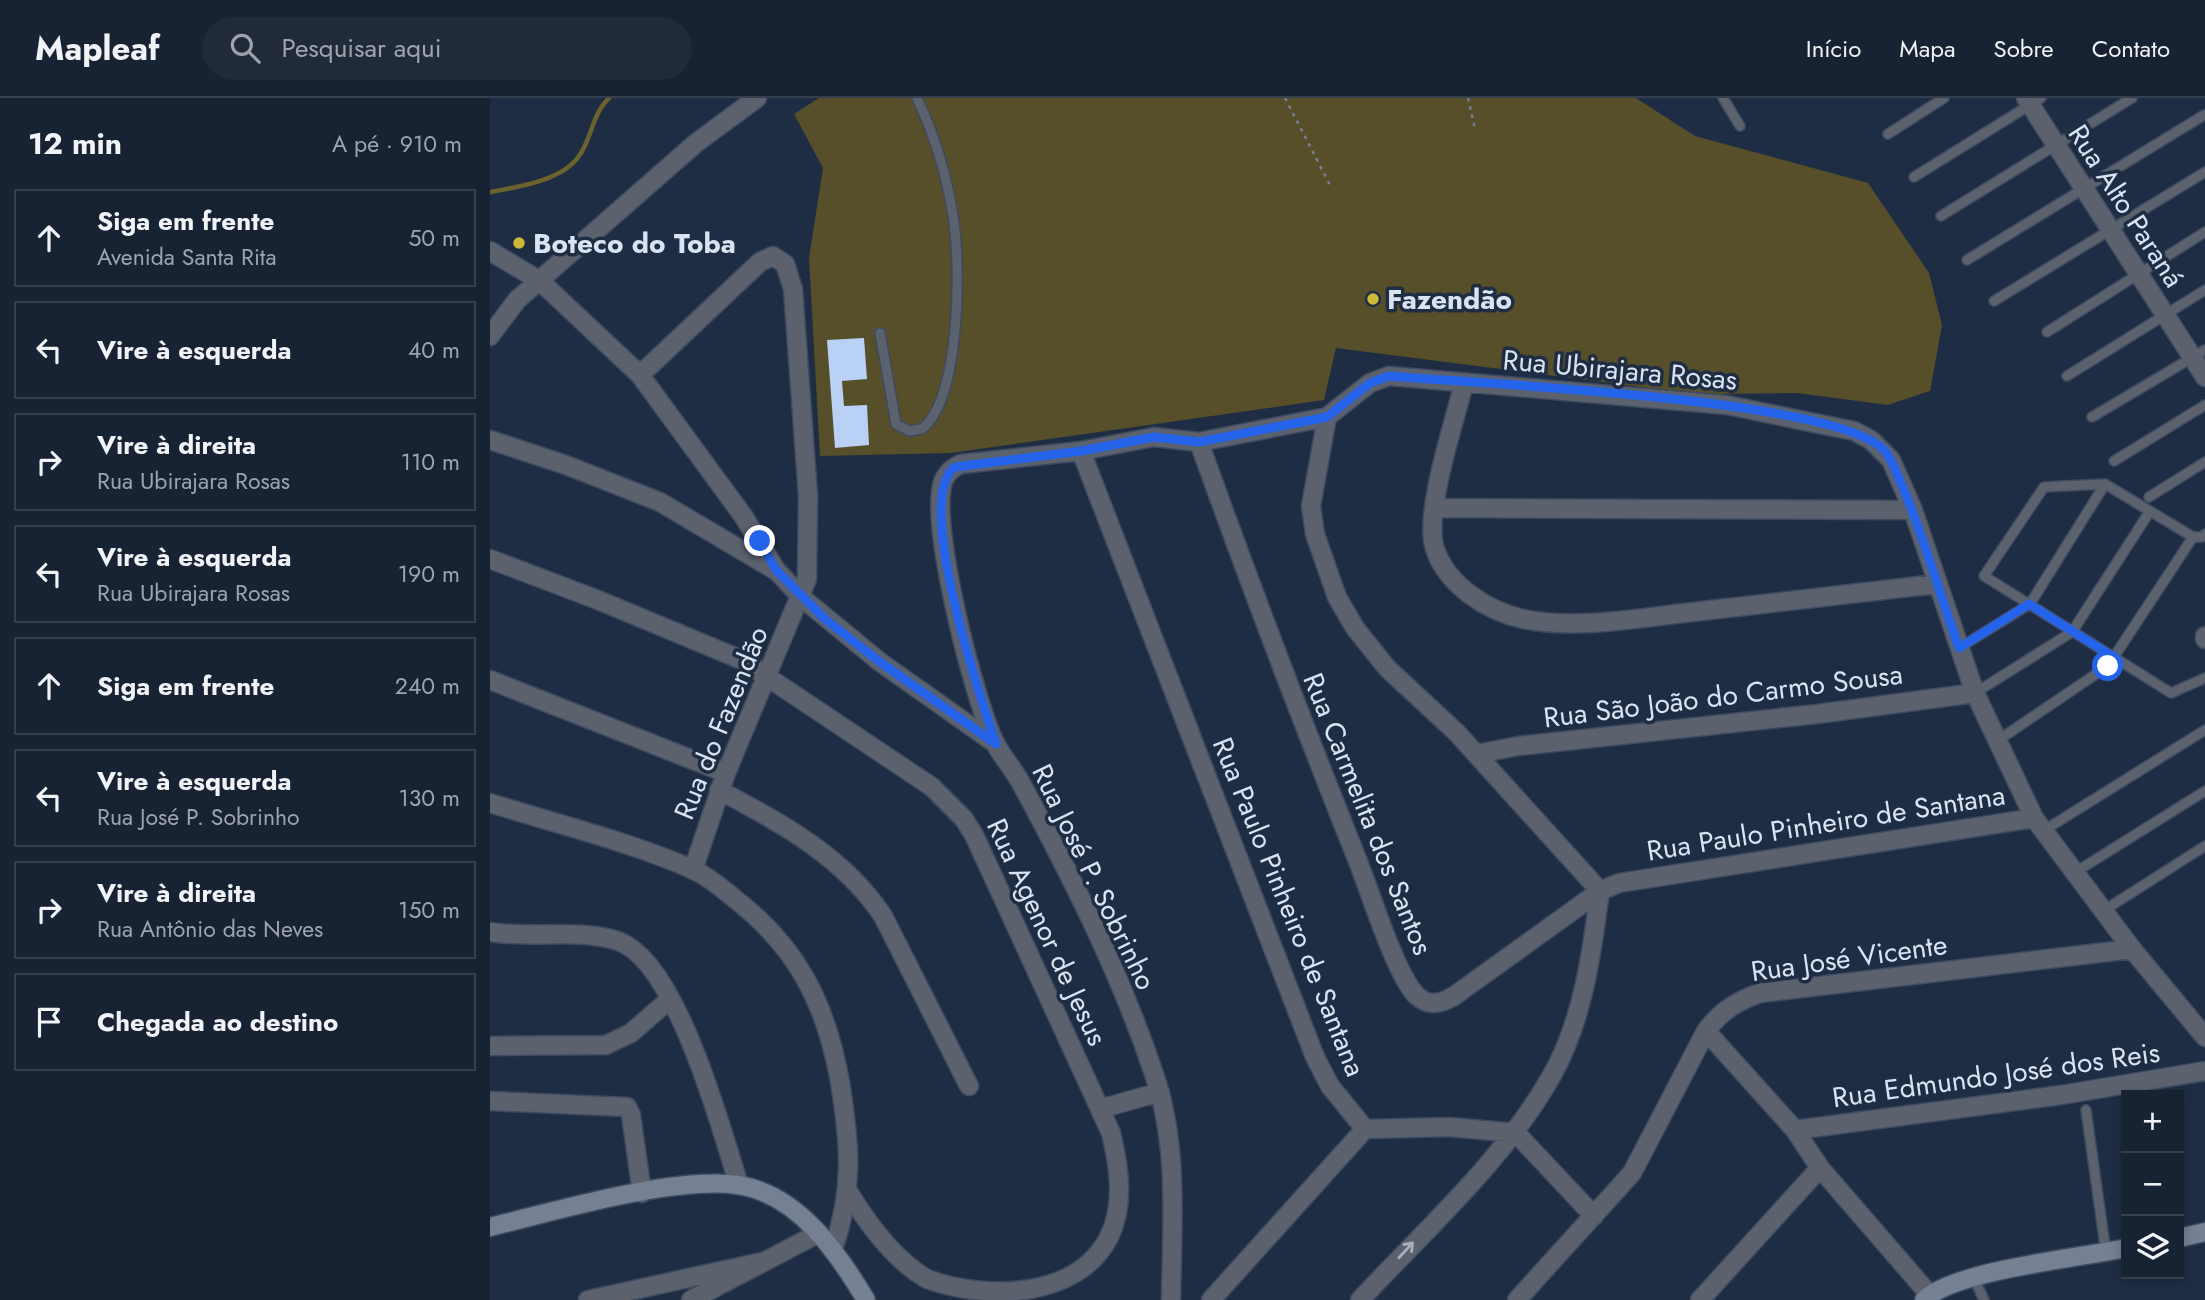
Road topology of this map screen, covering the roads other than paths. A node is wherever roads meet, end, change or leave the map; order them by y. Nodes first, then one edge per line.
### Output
1 (757, 98) edge
2 (917, 98) edge
3 (1723, 98) edge
4 (1944, 98) edge
5 (2133, 98) edge
6 (2032, 100) edge
7 (2204, 115) edge
8 (1740, 126) dead end
9 (1888, 134) dead end
10 (2055, 144) junction
11 (2205, 172) edge
12 (1914, 177) dead end
13 (2083, 187) junction
14 (1941, 216) dead end
15 (2110, 229) junction
16 (2205, 232) edge
17 (490, 251) edge
18 (1967, 260) dead end
19 (2138, 274) junction
20 (540, 281) junction
21 (2205, 290) edge
22 (1994, 301) dead end
23 (2165, 315) junction
24 (2047, 332) dead end
25 (880, 333) dead end
26 (490, 336) edge
27 (2199, 354) edge
28 (640, 375) junction
29 (2067, 376) dead end
30 (2205, 377) edge
31 (1464, 383) junction
32 (2205, 405) edge
33 (1327, 417) junction
34 (2092, 417) dead end
35 (490, 440) edge
36 (1199, 442) junction
37 (1081, 451) junction
38 (2115, 461) dead end
39 (2205, 462) edge
40 (2105, 484) junction
41 (2148, 497) dead end
42 (1434, 508) junction
43 (1913, 510) junction
44 (2150, 511) junction
45 (2205, 534) edge
46 (2193, 537) junction
47 (490, 559) edge
48 (776, 570) junction
49 (1936, 584) junction
50 (801, 597) junction
51 (2029, 604) junction
52 (2072, 632) junction
53 (1959, 648) junction
54 (2115, 658) junction
55 (765, 673) junction
56 (2205, 678) edge
57 (490, 680) edge
58 (1975, 693) junction
59 (2205, 730) edge
60 (1997, 741) junction
61 (996, 744) junction
62 (1478, 754) junction
63 (726, 773) junction
64 (719, 790) junction
65 (2205, 791) edge
66 (490, 803) edge
67 (2038, 824) junction
68 (2205, 846) edge
69 (693, 870) junction
70 (2074, 873) junction
71 (1600, 891) junction
72 (2103, 911) junction
73 (490, 932) edge
74 (2132, 949) junction
75 (670, 999) junction
76 (1706, 1031) junction
77 (2205, 1037) edge
78 (490, 1046) edge
79 (2205, 1072) edge
80 (969, 1086) dead end
81 (1160, 1092) junction
82 (490, 1101) edge
83 (1100, 1109) junction
84 (2086, 1110) dead end
85 (1365, 1129) junction
86 (1795, 1130) junction
87 (1516, 1133) junction
88 (1820, 1168) junction
89 (739, 1185) junction
90 (642, 1193) junction
91 (849, 1193) junction
92 (1594, 1216) junction
93 (490, 1227) edge
94 (2205, 1232) edge
95 (819, 1233) junction
96 (2184, 1237) edge
97 (833, 1249) junction
98 (2121, 1249) edge
99 (2106, 1253) junction
100 (762, 1262) junction
101 (1974, 1278) junction
102 (1927, 1297) edge
103 (588, 1300) edge
104 (691, 1300) edge
105 (866, 1300) edge
106 (1171, 1300) edge
107 (1211, 1300) edge
108 (1360, 1300) edge
109 (1517, 1300) edge
110 (1700, 1300) edge
111 (1984, 1300) edge

1 - 20 street
2 - 25 lane
3 - 8 lane
4 - 9 lane
5 - 10 lane
6 - 10 street, Rua Alto Paraná
6 - 12 lane
7 - 13 lane
10 - 13 street, Rua Alto Paraná
10 - 14 lane
11 - 15 lane
13 - 15 street, Rua Alto Paraná
13 - 18 lane
15 - 19 street, Rua Alto Paraná
15 - 22 lane
16 - 19 lane
17 - 20 street
19 - 23 street, Rua Alto Paraná
19 - 24 lane
20 - 26 street
20 - 28 street
21 - 23 lane
23 - 27 street, Rua Alto Paraná
23 - 29 lane
27 - 30 street, Rua Alto Paraná
27 - 34 lane
28 - 48 street
28 - 50 street, Rua do Fazendão
31 - 33 street, Rua Ubirajara Rosas
31 - 42 street
31 - 43 street, Rua Ubirajara Rosas
32 - 38 lane
33 - 36 street
33 - 62 street
35 - 48 street
36 - 37 street
36 - 71 street, Rua Carmelita dos Santos
37 - 61 street, Rua José P. Sobrinho
37 - 85 street, Rua Paulo Pinheiro de Santana
39 - 41 lane
40 - 44 lane
40 - 51 lane
40 - 51 lane
42 - 43 street
42 - 49 street
43 - 49 street, Rua Ubirajara Rosas
44 - 46 lane
44 - 52 lane
45 - 46 lane
46 - 54 lane
47 - 55 street, Rua Agenor de Jesus
48 - 50 street
49 - 53 street, Rua Ubirajara Rosas
50 - 55 street, Rua do Fazendão
50 - 61 street
51 - 52 lane
51 - 53 lane
52 - 54 lane
52 - 58 lane
53 - 58 street, Rua Ubirajara Rosas
54 - 56 lane
54 - 60 lane
55 - 63 street, Rua do Fazendão
55 - 83 street, Rua Agenor de Jesus
57 - 63 street
58 - 60 street, Rua Ubirajara Rosas
58 - 62 street, Rua São João do Carmo Sousa
59 - 67 lane
60 - 67 street, Rua Ubirajara Rosas
61 - 81 street, Rua José P. Sobrinho
62 - 71 street
63 - 64 street, Rua do Fazendão
64 - 69 street, Rua do Fazendão
64 - 80 street
65 - 70 lane
66 - 69 street
67 - 70 street, Rua Ubirajara Rosas
67 - 71 street, Rua Paulo Pinheiro de Santana
68 - 72 lane
69 - 91 street
70 - 72 street, Rua Ubirajara Rosas
71 - 87 street
72 - 74 street, Rua Ubirajara Rosas
73 - 75 street
74 - 76 street, Rua José Vicente
74 - 77 street, Rua Ubirajara Rosas
75 - 78 street
75 - 89 street
76 - 86 street
76 - 92 street, Rua José Vicente
79 - 86 street, Rua Edmundo José dos Reis
81 - 83 street
81 - 106 street, Rua José P. Sobrinho
82 - 90 street
83 - 91 street, Rua Agenor de Jesus
84 - 99 lane
85 - 87 street
85 - 107 street
86 - 88 street
87 - 92 street
108 -> 87 street
88 - 102 street
88 - 110 street
89 - 90 main road
89 - 95 main road
90 - 93 main road
91 - 97 street
92 - 109 street, Rua José Vicente
94 - 96 main road
95 - 97 main road
95 - 100 street
97 - 105 main road
98 - 99 main road
99 - 101 main road
100 - 103 street
100 - 104 street
101 - 102 main road
101 - 111 lane

